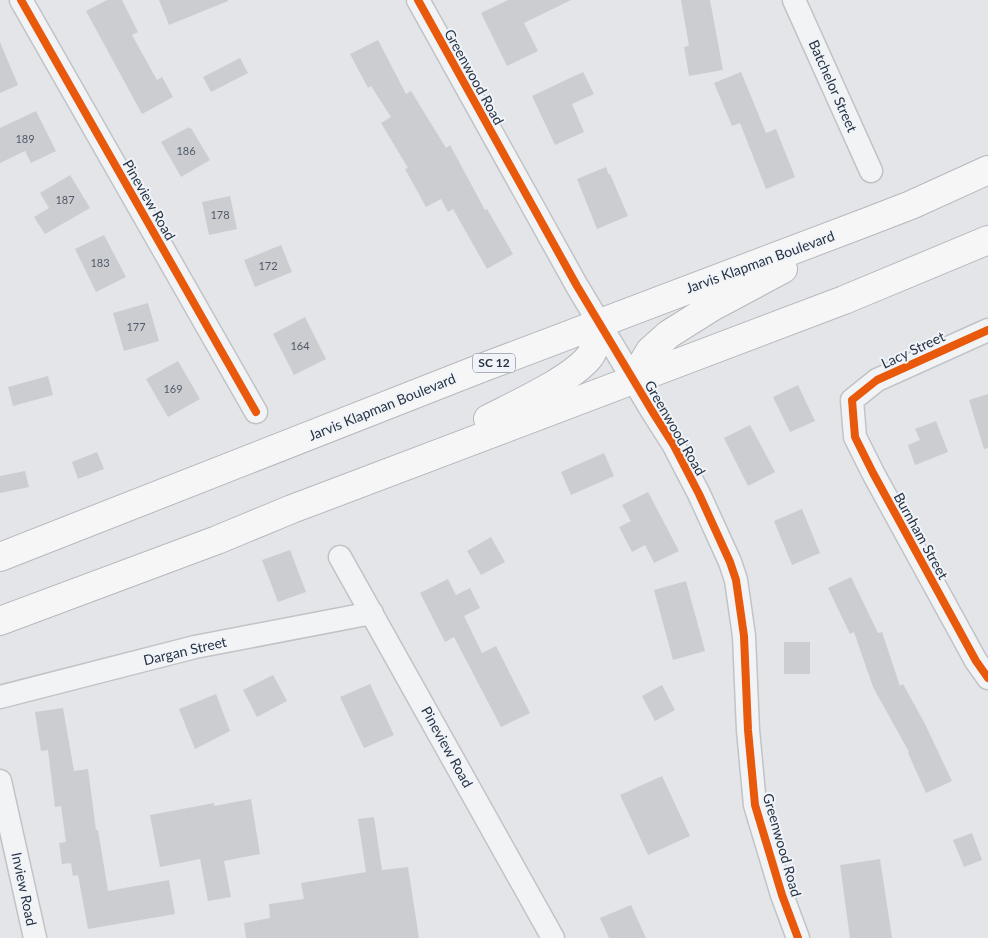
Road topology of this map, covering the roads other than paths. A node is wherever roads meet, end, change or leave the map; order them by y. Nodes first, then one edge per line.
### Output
1 (21, 0) edge
2 (418, 0) edge
3 (794, 0) edge
4 (988, 170) edge
5 (871, 171) dead end
6 (867, 222) junction
7 (988, 240) edge
8 (599, 323) junction
9 (988, 330) edge
10 (632, 379) junction
11 (852, 400) joint
12 (256, 412) dead end
13 (388, 473) junction
14 (0, 557) edge
15 (340, 557) dead end
16 (372, 613) junction
17 (0, 621) edge
18 (988, 678) edge
19 (0, 697) edge
20 (0, 781) edge
21 (35, 938) edge
22 (553, 938) edge
23 (798, 938) edge

1 - 12 street, Pineview Road
2 - 8 street, Greenwood Road
3 - 5 street, Batchelor Street
4 - 6 highway, Jarvis Klapman Boulevard / SC 12
6 - 8 highway, Jarvis Klapman Boulevard / SC 12
6 - 10 highway
7 - 10 highway
8 - 10 street, Greenwood Road
8 - 13 highway
8 - 14 highway, Jarvis Klapman Boulevard / SC 12
9 - 11 street, Lacy Street
10 - 13 highway
10 - 23 street, Greenwood Road
11 - 18 street, Burnham Street
13 - 17 highway
15 - 16 street, Pineview Road
16 - 19 street, Dargan Street
16 - 22 street, Pineview Road
20 - 21 street, Inview Road

